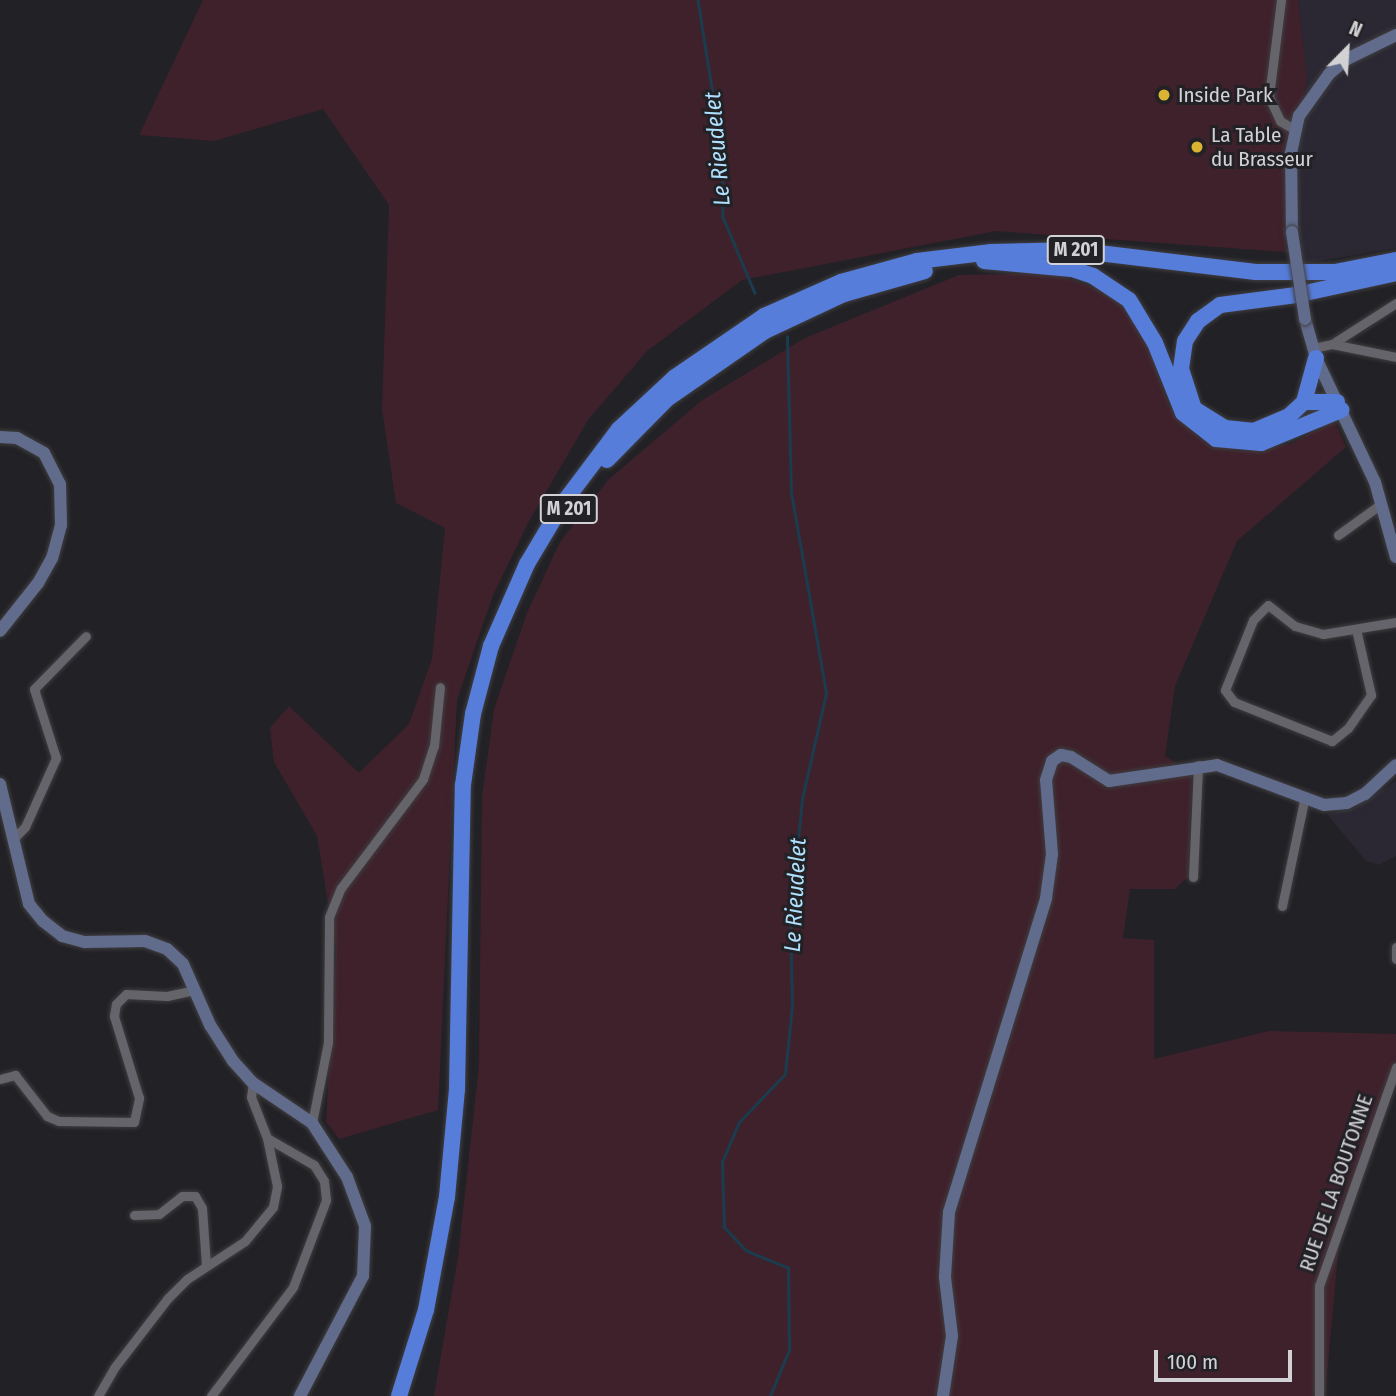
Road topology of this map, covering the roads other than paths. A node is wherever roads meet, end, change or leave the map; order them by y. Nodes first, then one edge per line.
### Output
1 (1281, 0) edge
2 (1396, 35) edge
3 (1294, 129) junction
4 (1396, 260) edge
5 (984, 261) junction
6 (1396, 266) edge
7 (1396, 272) edge
8 (1396, 303) edge
9 (1332, 344) junction
10 (1314, 353) junction
11 (1396, 357) edge
12 (1304, 402) junction
13 (1339, 406) junction
14 (0, 437) edge
15 (1381, 504) junction
16 (1338, 535) dead end
17 (1396, 556) edge
18 (1396, 622) edge
19 (1356, 629) junction
20 (0, 631) edge
21 (86, 636) dead end
22 (440, 687) dead end
23 (1198, 765) junction
24 (1396, 765) edge
25 (0, 785) edge
26 (1304, 801) junction
27 (12, 840) junction
28 (1193, 877) dead end
29 (1282, 906) dead end
30 (1396, 947) edge
31 (1396, 959) edge
32 (195, 990) junction
33 (1396, 1068) edge
34 (0, 1079) edge
35 (253, 1083) junction
36 (312, 1123) junction
37 (267, 1138) junction
38 (134, 1215) dead end
39 (206, 1265) junction
40 (99, 1396) edge
41 (211, 1396) edge
42 (300, 1396) edge
43 (399, 1396) edge
44 (410, 1396) edge
45 (943, 1396) edge
46 (1319, 1396) edge

1 - 3 street
2 - 3 street
3 - 10 street, bridge
4 - 43 highway, M 201
5 - 6 highway, M 201
5 - 13 highway
5 - 44 highway, M 201
7 - 12 highway
8 - 9 street
9 - 10 street
9 - 11 street
10 - 12 highway
10 - 13 street
12 - 13 highway
13 - 15 street
14 - 20 street
15 - 16 street
15 - 17 street
18 - 19 street
19 - 19 street
21 - 27 street
22 - 36 street
23 - 26 street
23 - 28 street
23 - 45 street
24 - 26 street
25 - 27 street
26 - 29 street
27 - 32 street
30 - 31 street
32 - 34 street
32 - 35 street
33 - 46 street, RUE DE LA BOUTONNE
35 - 36 street
35 - 37 street
36 - 42 street
37 - 39 street
37 - 41 street
38 - 39 street
39 - 40 street

